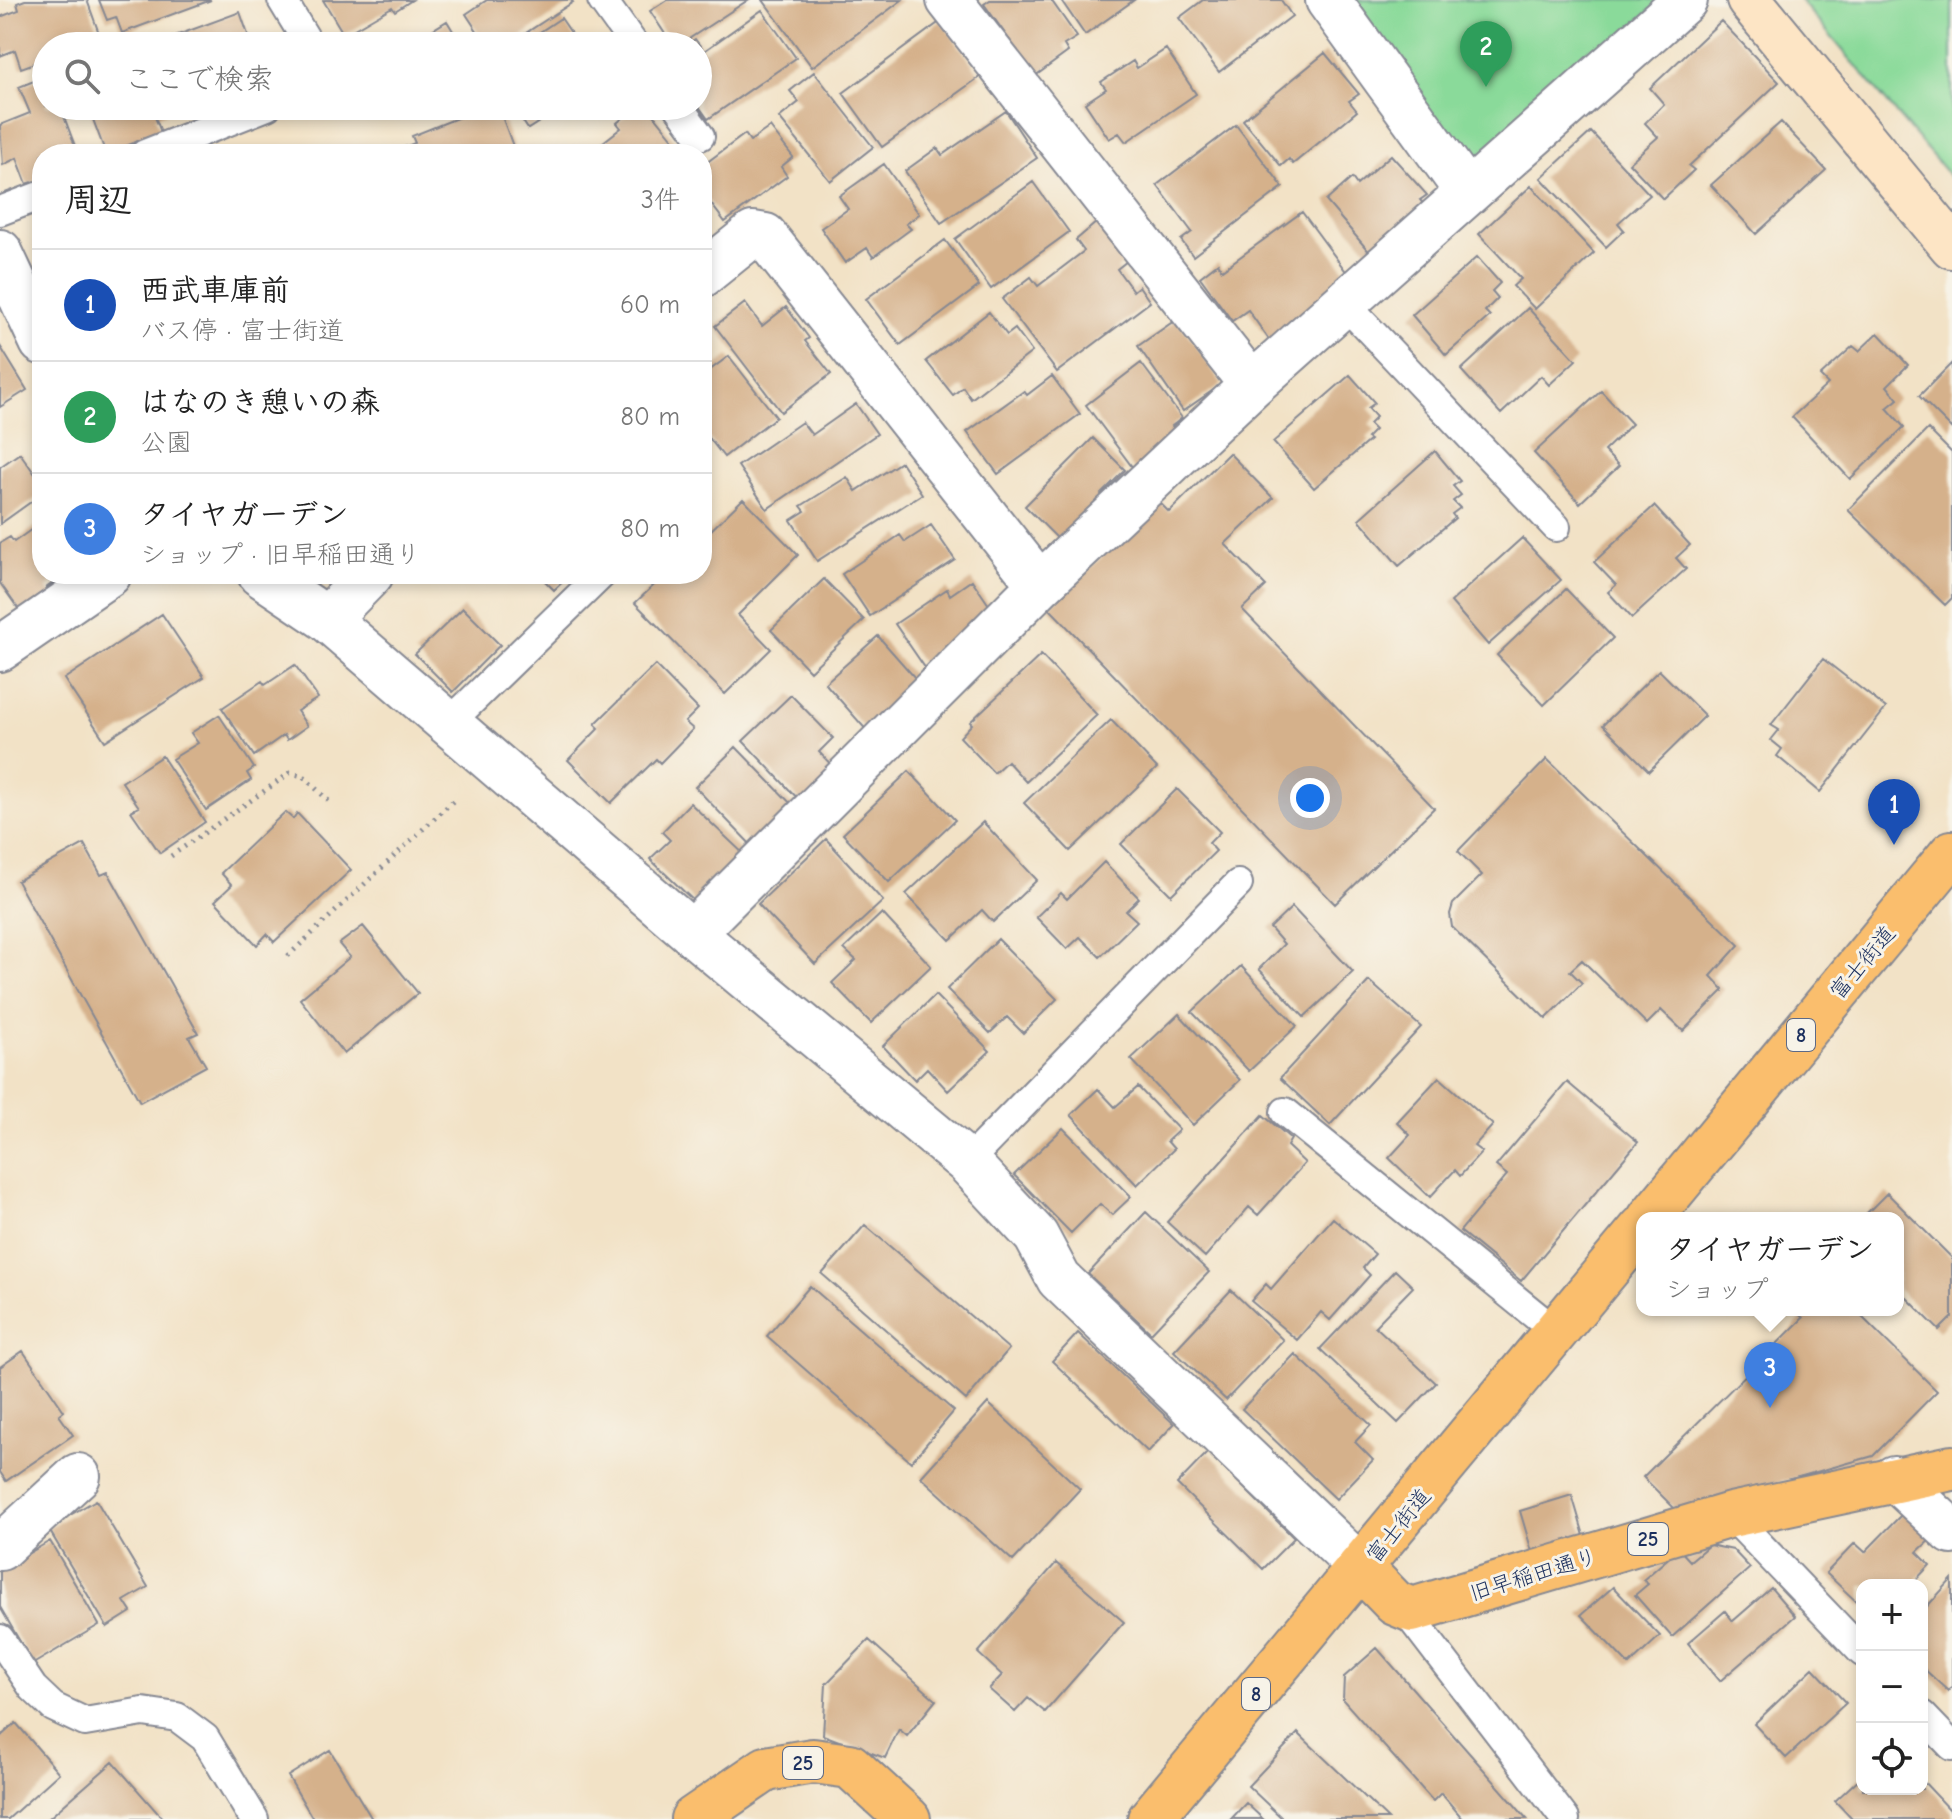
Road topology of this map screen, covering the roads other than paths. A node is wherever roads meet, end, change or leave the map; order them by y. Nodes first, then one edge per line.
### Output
1 (282, 0) edge
2 (602, 0) edge
3 (949, 0) edge
4 (1328, 0) edge
5 (1685, 0) edge
6 (1749, 0) edge
7 (301, 32) edge
8 (625, 32) edge
9 (231, 120) edge
10 (688, 120) edge
11 (700, 136) dead end
12 (170, 144) edge
13 (1468, 193) junction
14 (32, 199) edge
15 (0, 211) edge
16 (1952, 246) edge
17 (0, 252) edge
18 (712, 267) edge
19 (1342, 301) junction
20 (32, 321) edge
21 (1252, 385) junction
22 (1556, 527) dead end
23 (95, 584) edge
24 (275, 584) edge
25 (361, 584) edge
26 (592, 584) edge
27 (1040, 585) junction
28 (327, 619) junction
29 (12, 641) edge
30 (449, 723) junction
31 (1952, 853) edge
32 (1238, 884) dead end
33 (692, 933) junction
34 (1285, 1112) dead end
35 (967, 1162) junction
36 (1655, 1212) edge
37 (1636, 1235) edge
38 (1556, 1332) junction
39 (1952, 1468) edge
40 (78, 1476) dead end
41 (1894, 1478) junction
42 (1731, 1515) junction
43 (1952, 1532) edge
44 (0, 1548) edge
45 (1362, 1569) junction
46 (1404, 1609) junction
47 (0, 1639) edge
48 (1861, 1651) edge
49 (1928, 1721) edge
50 (1952, 1746) edge
51 (254, 1819) edge
52 (693, 1819) edge
53 (908, 1819) edge
54 (1150, 1819) edge
55 (1565, 1819) edge

1 - 7 lane
2 - 8 lane
3 - 21 street
4 - 13 street
5 - 13 street
6 - 16 street
9 - 12 lane
10 - 11 lane
13 - 19 street
14 - 15 lane
17 - 20 street
18 - 27 street
19 - 21 street
19 - 22 lane
21 - 27 street
23 - 29 street
24 - 28 street
25 - 28 street
26 - 30 lane
27 - 33 street
28 - 30 street
30 - 33 street
31 - 36 main road, 富士街道 / 8
32 - 35 lane
33 - 35 street
34 - 38 lane
35 - 45 street
37 - 38 main road, 富士街道 / 8
38 - 45 main road, 富士街道 / 8
39 - 41 main road, 旧早稲田通り / 25
40 - 44 street
41 - 42 main road, 旧早稲田通り / 25
41 - 43 street
42 - 46 main road, 旧早稲田通り / 25
42 - 48 lane
45 - 46 main road
45 - 54 main road, 富士街道 / 8
46 - 55 lane
47 - 51 lane
49 - 50 lane
52 - 53 main road, 25

